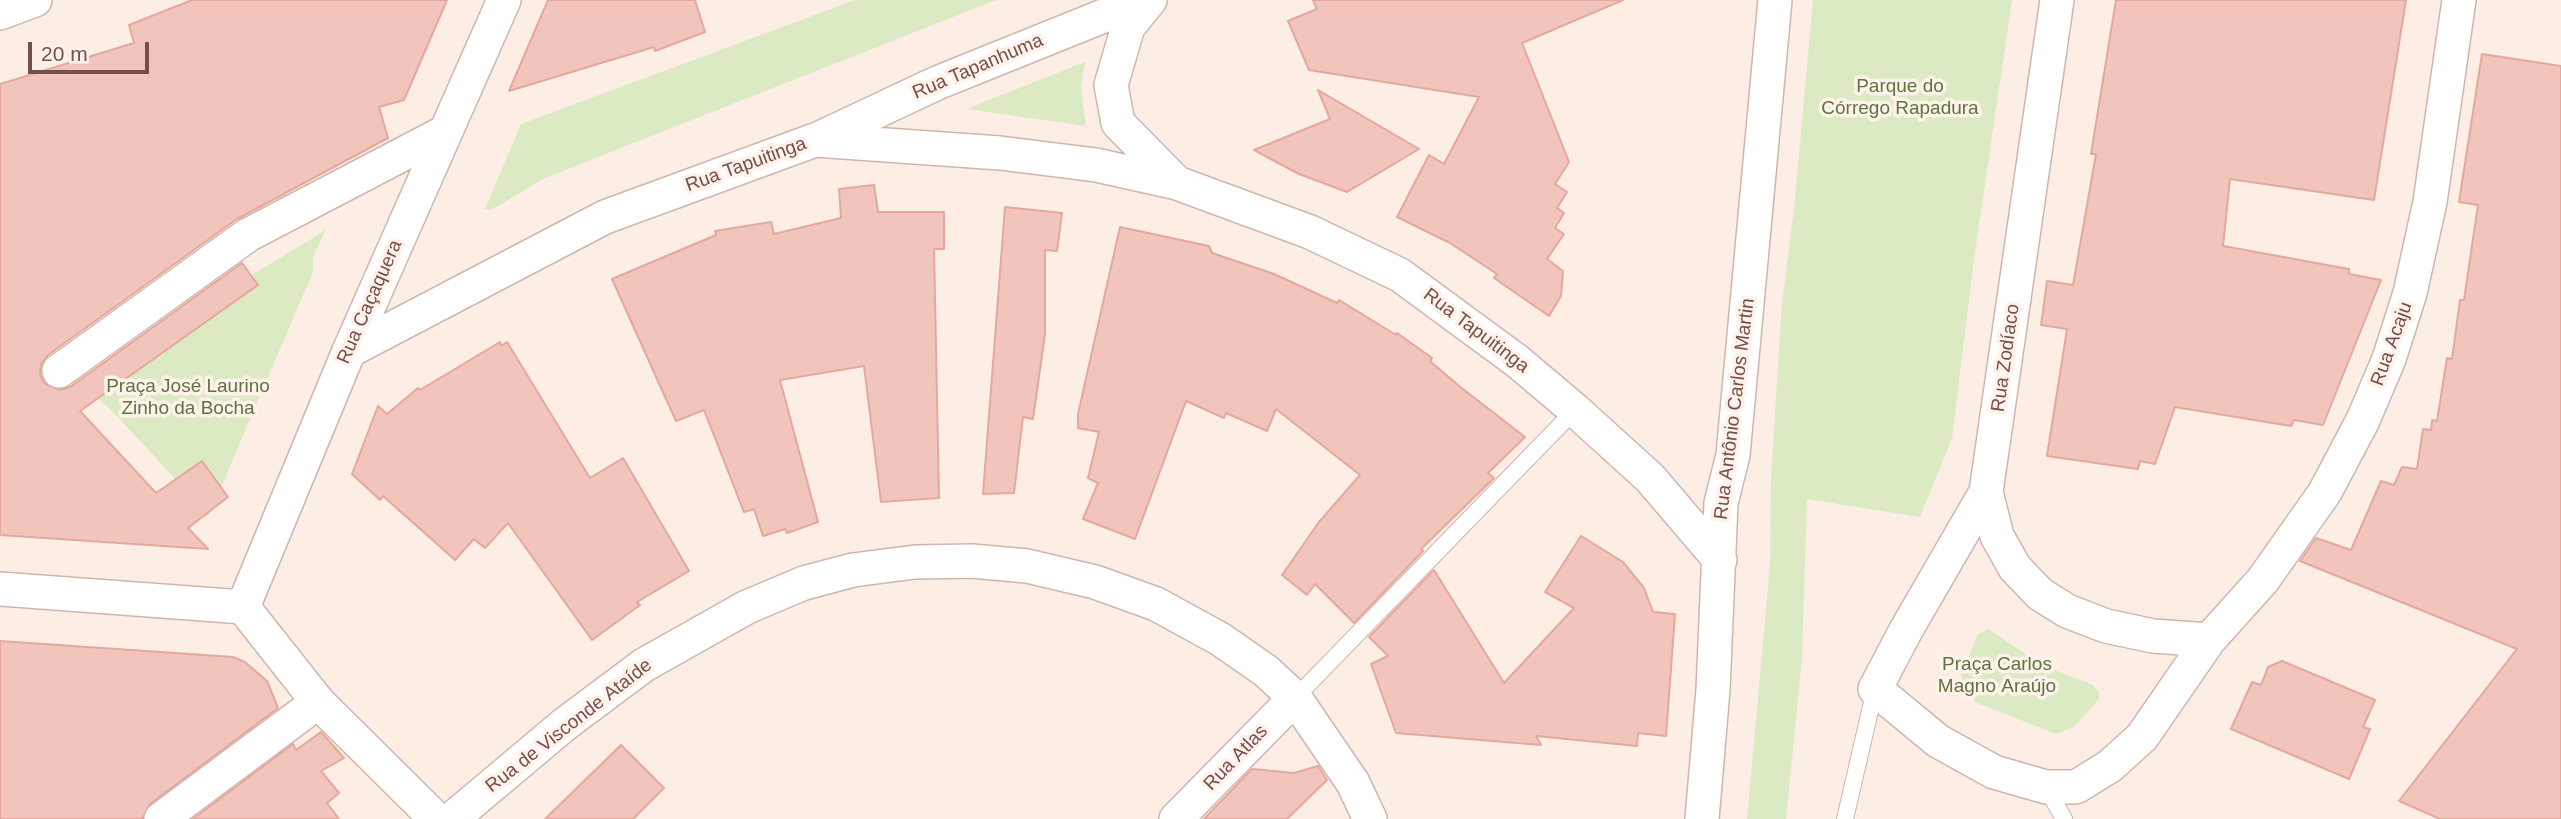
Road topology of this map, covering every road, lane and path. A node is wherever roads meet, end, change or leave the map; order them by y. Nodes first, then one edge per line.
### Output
1 (35, 0) edge
2 (504, 0) edge
3 (1143, 0) edge
4 (1150, 0) edge
5 (1775, 0) edge
6 (2057, 0) edge
7 (2459, 0) edge
8 (0, 13) edge
9 (444, 132) junction
10 (816, 140) junction
11 (1177, 183) junction
12 (349, 351) junction
13 (59, 371) dead end
14 (1575, 410) junction
15 (1986, 492) junction
16 (1720, 560) junction
17 (0, 589) edge
18 (243, 607) junction
19 (2209, 640) junction
20 (1875, 689) junction
21 (1295, 698) junction
22 (318, 702) junction
23 (2046, 787) junction
24 (161, 819) edge
25 (436, 819) edge
26 (452, 819) edge
27 (1176, 819) edge
28 (1370, 819) edge
29 (1702, 819) edge
30 (1845, 819) edge
31 (2064, 819) edge

1 - 8 street
2 - 9 street, Rua Caçaquera
3 - 10 street, Rua Tapanhuma
4 - 11 street, Rua Tapuitinga
5 - 16 street, Rua Antônio Carlos Martin
6 - 15 street, Rua Zodíaco
7 - 19 street, Rua Acaju
9 - 12 street, Rua Caçaquera
9 - 13 street
10 - 11 street, Rua Tapuitinga
10 - 12 street, Rua Tapuitinga
11 - 14 street, Rua Tapuitinga
12 - 18 street, Rua Caçaquera
14 - 16 street, Rua Tapuitinga
14 - 21 lane
15 - 19 street
15 - 20 street, Rua Zodíaco
16 - 29 street, Rua Antônio Carlos Martin
17 - 18 street
18 - 22 street
19 - 23 street, Rua Acaju
20 - 23 street, Rua Acaju
20 - 30 lane
21 - 26 street, Rua de Visconde Ataíde
21 - 27 street, Rua Atlas
21 - 28 street, Rua de Visconde Ataíde
22 - 24 street
22 - 25 street
23 - 31 lane

